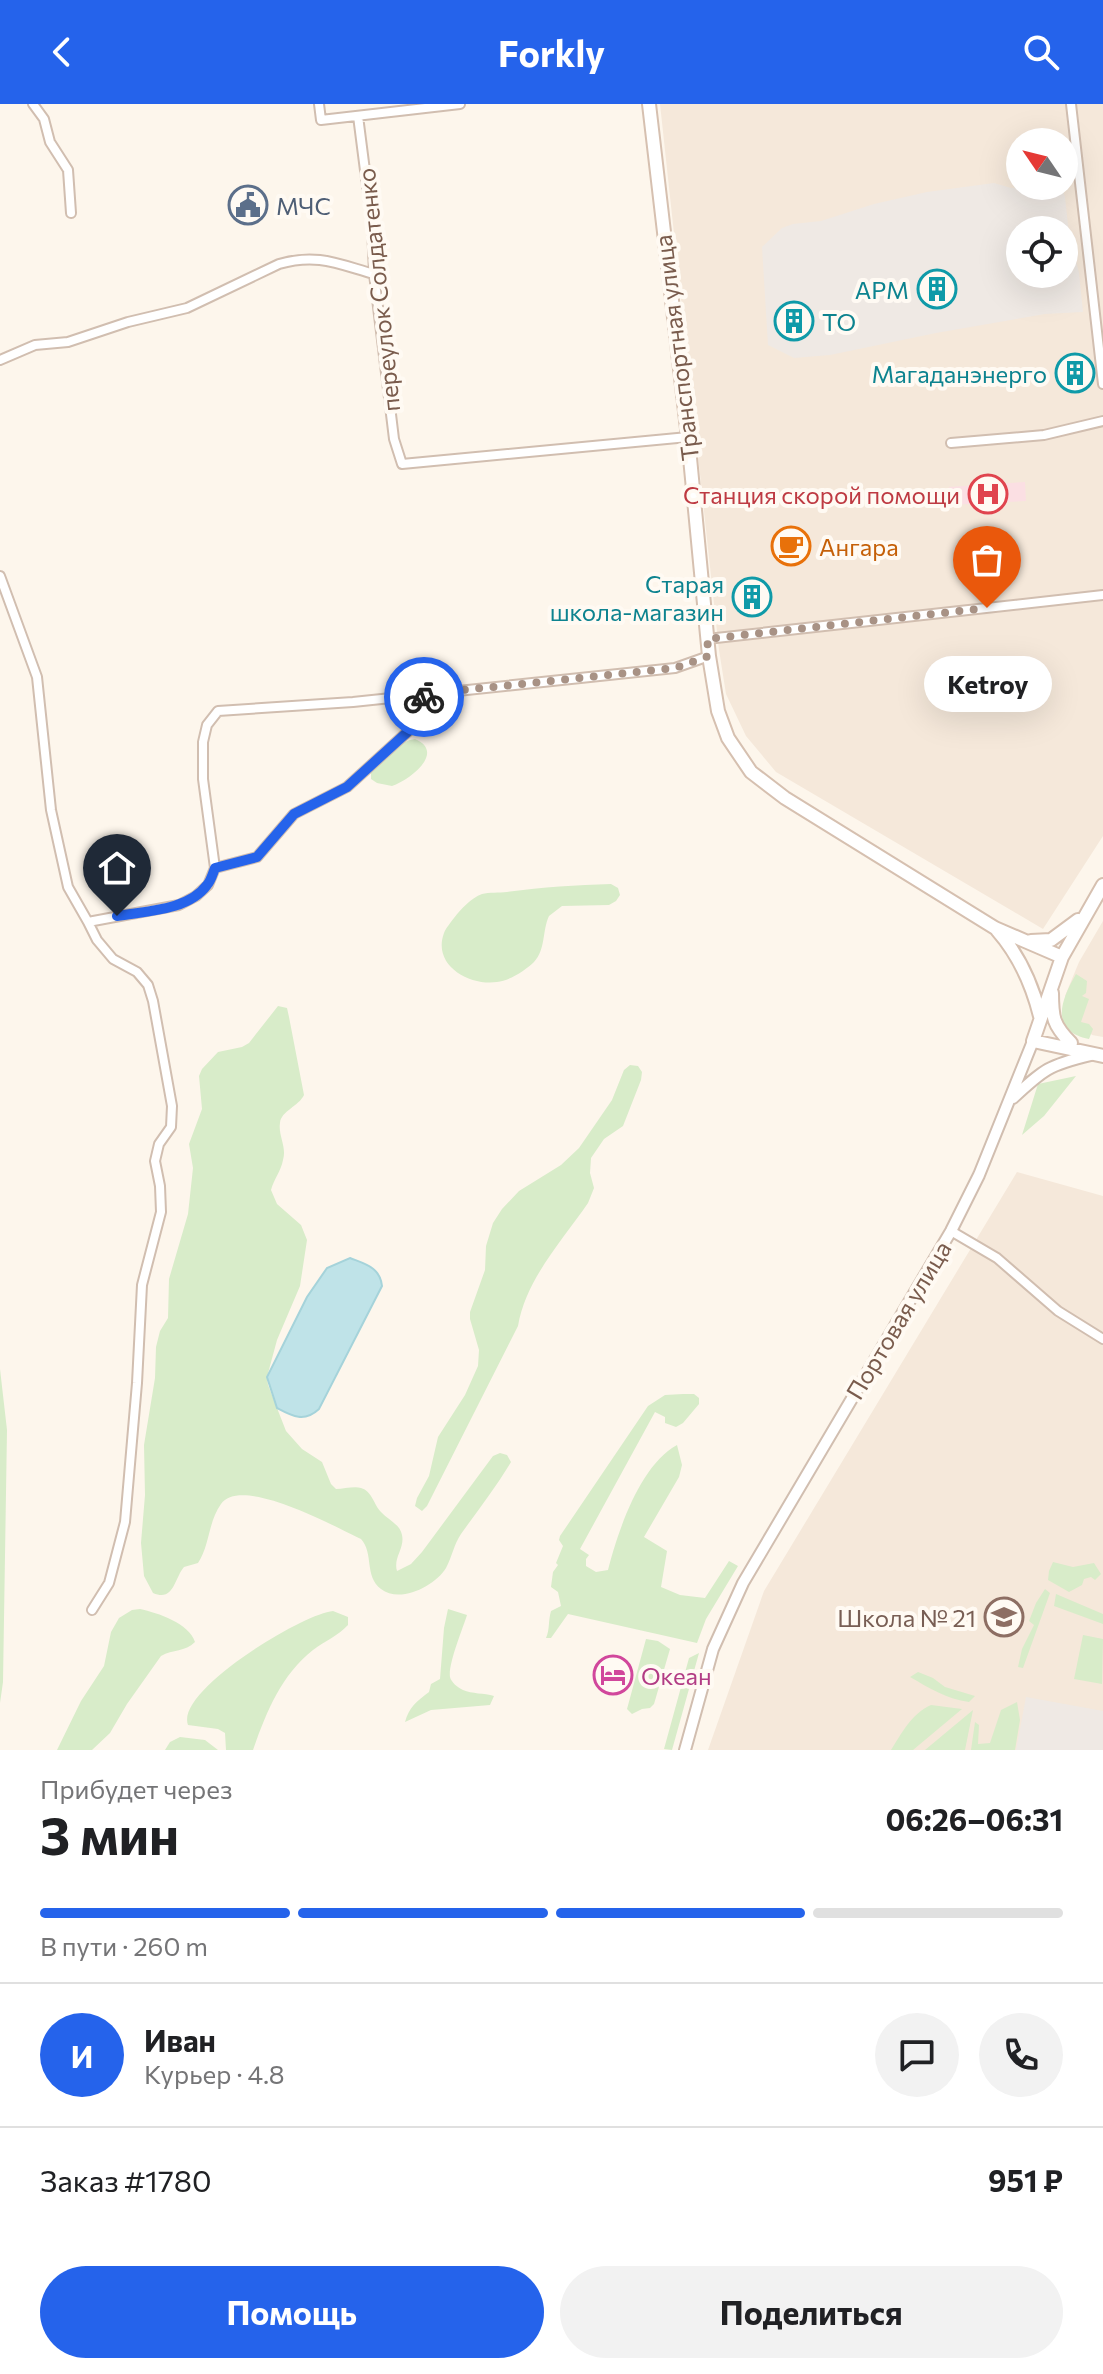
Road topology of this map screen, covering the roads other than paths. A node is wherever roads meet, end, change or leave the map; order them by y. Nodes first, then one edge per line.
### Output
1 (33, 104) edge
2 (319, 104) edge
3 (460, 104) edge
4 (649, 104) edge
5 (1071, 104) edge
6 (358, 116) junction
7 (71, 213) dead end
8 (374, 274) junction
9 (0, 360) edge
10 (1103, 384) edge
11 (1103, 421) edge
12 (688, 437) junction
13 (951, 443) dead end
14 (0, 576) edge
15 (1103, 595) edge
16 (707, 639) junction
17 (709, 656) junction
18 (425, 694) junction
19 (215, 868) junction
20 (1103, 885) edge
21 (1091, 906) junction
22 (88, 922) junction
23 (995, 928) junction
24 (1022, 939) junction
25 (1062, 957) junction
26 (1052, 982) junction
27 (1040, 1017) junction
28 (1033, 1041) junction
29 (1071, 1043) junction
30 (1097, 1055) edge
31 (1008, 1102) junction
32 (951, 1231) junction
33 (1103, 1339) edge
34 (92, 1610) dead end
35 (685, 1750) edge

1 - 7 street
2 - 6 street
3 - 6 street
4 - 12 main road, Транспортная улица
5 - 10 street
6 - 8 street, переулок Солдатенко
8 - 9 street
8 - 12 street, переулок Солдатенко
11 - 13 street
12 - 16 main road, Транспортная улица
14 - 22 street
15 - 16 street
16 - 17 main road, Транспортная улица
17 - 18 street
17 - 23 main road, Транспортная улица
18 - 19 street
18 - 19 street
19 - 22 street
20 - 21 main road, Портовая улица
21 - 24 main road
21 - 25 main road, Портовая улица
22 - 34 street
23 - 24 main road, Транспортная улица
23 - 27 main road, Транспортная улица
24 - 25 main road, Транспортная улица
25 - 26 main road, Портовая улица
26 - 27 main road, Портовая улица
26 - 29 main road
27 - 28 main road, Портовая улица
27 - 29 main road
28 - 30 main road
28 - 31 street, Портовая улица
29 - 30 main road
30 - 31 street
31 - 32 street, Портовая улица
32 - 33 street
32 - 35 street, Портовая улица

